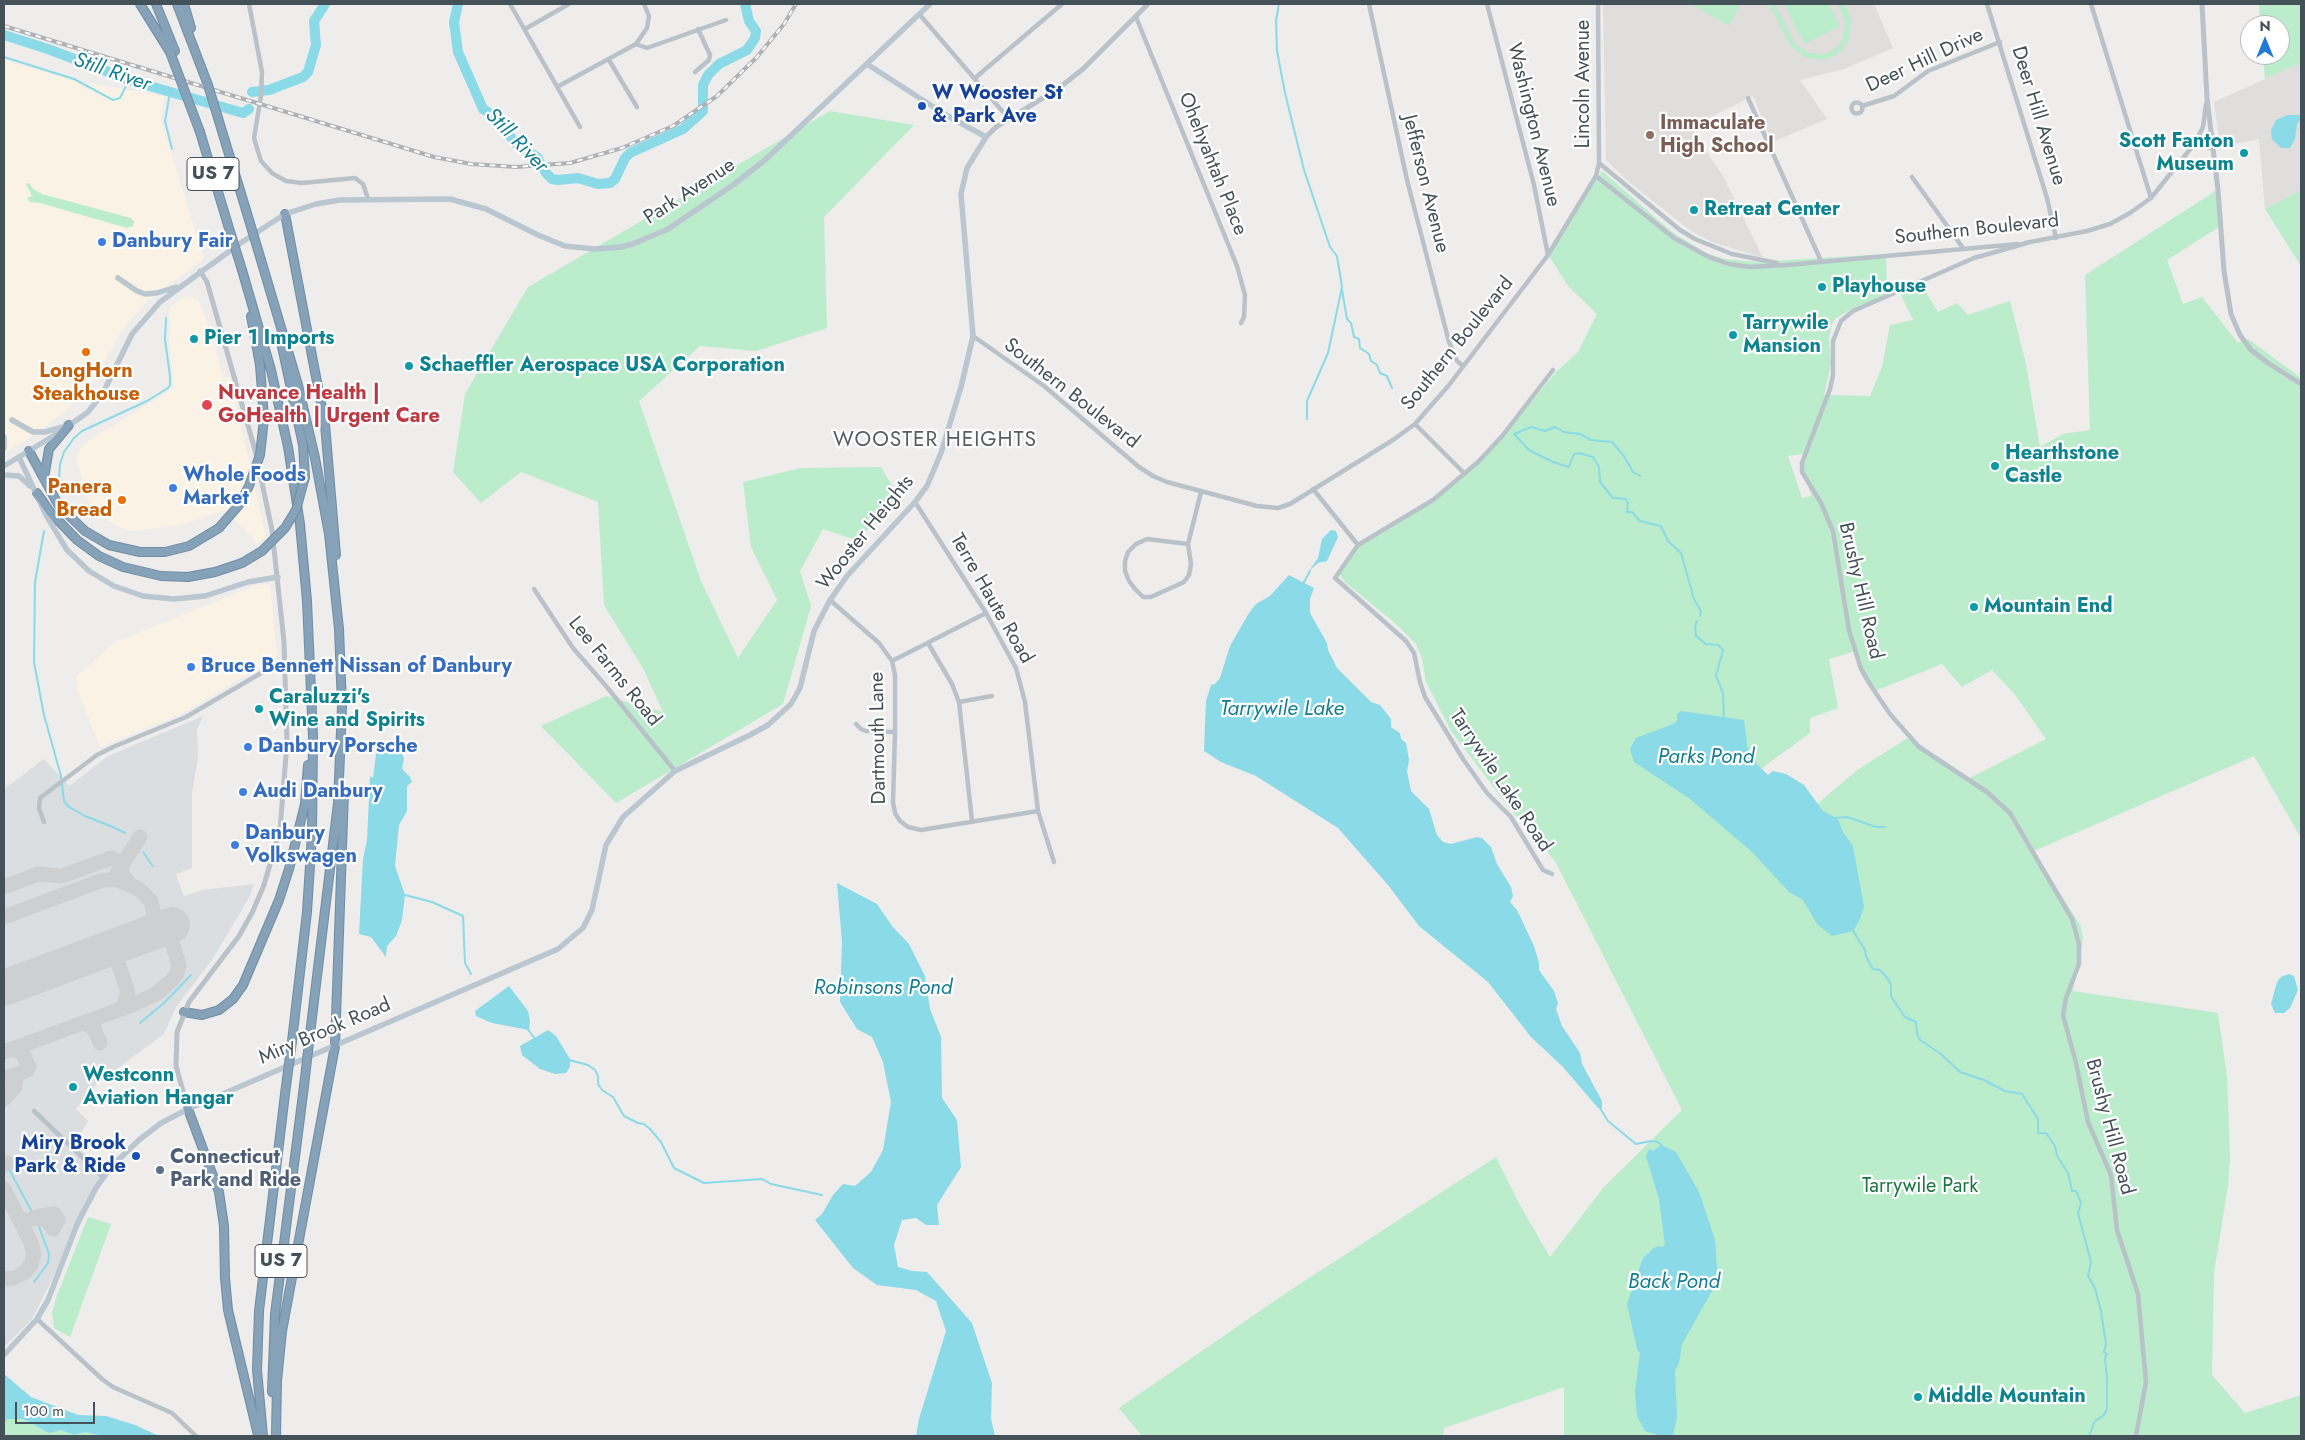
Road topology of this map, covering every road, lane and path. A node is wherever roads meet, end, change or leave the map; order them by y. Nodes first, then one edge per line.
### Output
1 (140, 4) edge
2 (156, 4) edge
3 (177, 4) edge
4 (184, 4) edge
5 (249, 4) edge
6 (510, 4) edge
7 (569, 4) edge
8 (644, 4) edge
9 (930, 4) edge
10 (1062, 4) edge
11 (1148, 4) edge
12 (1369, 4) edge
13 (1487, 4) edge
14 (1598, 4) edge
15 (1987, 4) edge
16 (2091, 4) edge
17 (2202, 4) edge
18 (920, 15) junction
19 (1136, 17) junction
20 (726, 20) dead end
21 (524, 29) junction
22 (698, 30) junction
23 (2000, 42) junction
24 (636, 44) junction
25 (173, 52) junction
26 (198, 56) junction
27 (609, 60) junction
28 (867, 64) junction
29 (695, 72) dead end
30 (974, 78) junction
31 (557, 87) junction
32 (1748, 98) dead end
33 (2207, 98) junction
34 (1862, 106) dead end
35 (637, 107) dead end
36 (1009, 119) junction
37 (580, 127) dead end
38 (986, 137) junction
39 (2195, 143) junction
40 (2213, 149) junction
41 (1599, 163) junction
42 (1596, 176) junction
43 (1912, 177) dead end
44 (2151, 198) junction
45 (368, 199) junction
46 (285, 214) junction
47 (2056, 238) junction
48 (2027, 243) junction
49 (1963, 248) junction
50 (1548, 255) junction
51 (261, 260) junction
52 (1821, 261) junction
53 (1788, 265) junction
54 (242, 270) junction
55 (200, 271) junction
56 (118, 278) dead end
57 (182, 284) junction
58 (1241, 324) dead end
59 (973, 336) junction
60 (1463, 366) junction
61 (1553, 370) dead end
62 (2301, 384) edge
63 (12, 420) dead end
64 (1415, 424) junction
65 (69, 425) junction
66 (4, 437) edge
67 (4, 448) edge
68 (29, 451) junction
69 (20, 457) junction
70 (4, 466) edge
71 (1465, 474) junction
72 (4, 475) edge
73 (44, 478) junction
74 (1313, 489) junction
75 (1201, 492) junction
76 (37, 493) junction
77 (915, 502) junction
78 (1188, 544) junction
79 (1358, 545) junction
80 (278, 577) junction
81 (534, 589) dead end
82 (830, 600) junction
83 (986, 613) junction
84 (928, 643) junction
85 (340, 647) junction
86 (892, 661) junction
87 (286, 662) junction
88 (992, 696) dead end
89 (311, 698) junction
90 (959, 702) junction
91 (856, 724) dead end
92 (342, 726) junction
93 (895, 732) junction
94 (675, 772) junction
95 (1038, 811) junction
96 (972, 821) junction
97 (44, 822) dead end
98 (1054, 862) dead end
99 (1552, 874) dead end
100 (598, 889) joint
101 (184, 1012) junction
102 (335, 1046) junction
103 (188, 1109) junction
104 (34, 1111) dead end
105 (103, 1177) junction
106 (37, 1319) junction
107 (4, 1355) edge
108 (196, 1436) edge
109 (259, 1436) edge
110 (263, 1436) edge
111 (275, 1436) edge
112 (2136, 1436) edge

1 - 25 highway
2 - 25 highway
3 - 26 highway
4 - 26 highway
5 - 45 street
6 - 21 street
7 - 21 street
8 - 24 street
9 - 18 main road, Park Avenue
10 - 30 street
11 - 19 street
12 - 60 street, Jefferson Avenue
13 - 50 street, Washington Avenue
14 - 41 street, Lincoln Avenue
15 - 23 street, Deer Hill Avenue
16 - 44 street
17 - 33 street
18 - 28 main road, Park Avenue
18 - 30 street
19 - 36 street
19 - 58 street, Ohehyahtah Place
20 - 22 street
21 - 31 street
22 - 24 street
22 - 29 street
23 - 34 street, Deer Hill Drive
23 - 47 street, Deer Hill Avenue
24 - 27 street
25 - 54 highway, US 7, bridge
26 - 51 highway, US 7, bridge
27 - 31 street
27 - 35 street
28 - 38 main road
28 - 45 main road, Park Avenue
30 - 36 street
31 - 37 street
32 - 52 street
33 - 39 street, Southern Boulevard
33 - 40 street
36 - 38 street
38 - 59 main road, Wooster Heights
39 - 40 street
39 - 44 street, Southern Boulevard
40 - 62 street
41 - 42 street, Southern Boulevard
41 - 53 street, Southern Boulevard
42 - 50 street, Southern Boulevard
42 - 53 street, Southern Boulevard
43 - 49 street
44 - 47 street, Southern Boulevard
45 - 46 main road, Park Avenue
46 - 55 main road, Park Avenue
46 - 85 highway
47 - 48 street, Southern Boulevard
48 - 49 street, Southern Boulevard
48 - 112 street, Brushy Hill Road
49 - 52 street, Southern Boulevard
50 - 60 street, Southern Boulevard
51 - 76 highway, bridge
51 - 85 highway, US 7
52 - 53 street, Southern Boulevard
54 - 73 highway, bridge
54 - 89 highway, US 7
55 - 57 main road, Park Avenue
55 - 80 street
56 - 57 main road
57 - 65 main road
59 - 75 street, Southern Boulevard
59 - 77 main road, Wooster Heights
60 - 64 street, Southern Boulevard
61 - 71 street
63 - 65 main road
64 - 71 street
64 - 74 street, Southern Boulevard
65 - 68 main road
65 - 73 highway
66 - 67 main road
68 - 69 main road
68 - 73 highway
69 - 70 main road
69 - 76 main road
71 - 79 street
72 - 76 main road
74 - 75 street, Southern Boulevard
74 - 79 street
75 - 78 street
76 - 80 main road
77 - 82 main road, Wooster Heights
77 - 83 street, Terre Haute Road
78 - 78 street
79 - 99 street, Tarrywile Lake Road
80 - 87 street
81 - 94 street, Lee Farms Road
82 - 86 street
82 - 94 main road, Wooster Heights
83 - 84 street
83 - 95 street, Terre Haute Road
84 - 86 street
84 - 90 street
85 - 92 highway, US 7
86 - 93 street, Dartmouth Lane
87 - 97 street
87 - 101 street
88 - 90 street
89 - 101 highway
89 - 110 highway, US 7, bridge
90 - 96 street
91 - 93 street
92 - 102 highway
92 - 111 highway, US 7, bridge
93 - 96 street, Dartmouth Lane
94 - 100 main road, Wooster Heights
95 - 96 street, Dartmouth Lane
95 - 98 street, Terre Haute Road
100 - 102 main road, Miry Brook Road
101 - 103 street
102 - 103 main road, Miry Brook Road
102 - 111 highway
103 - 105 main road, Miry Brook Road
103 - 109 highway
104 - 105 street
105 - 106 main road, Miry Brook Road
106 - 107 main road, Miry Brook Road
106 - 108 street

